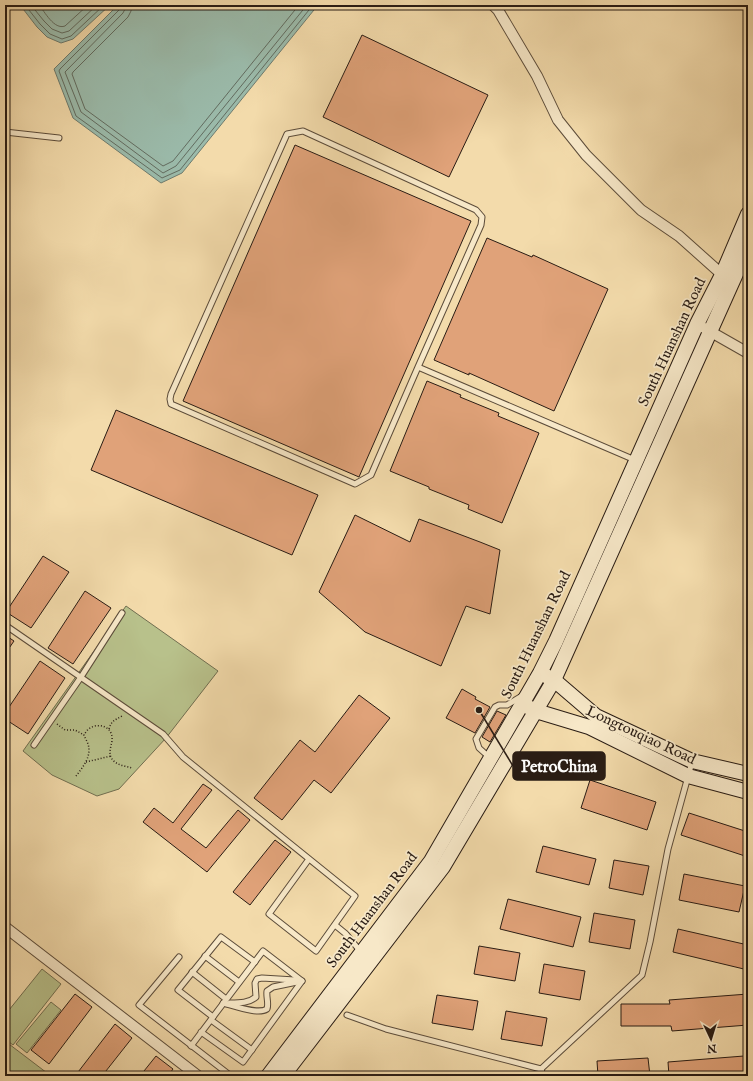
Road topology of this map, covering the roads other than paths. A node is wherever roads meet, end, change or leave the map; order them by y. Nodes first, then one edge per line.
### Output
1 (493, 5) edge
2 (5, 132) edge
3 (59, 138) dead end
4 (748, 214) edge
5 (748, 247) edge
6 (727, 279) junction
7 (697, 324) junction
8 (710, 331) junction
9 (748, 353) edge
10 (418, 367) junction
11 (636, 460) junction
12 (122, 613) dead end
13 (5, 625) edge
14 (540, 673) junction
15 (81, 677) junction
16 (554, 680) junction
17 (529, 692) junction
18 (522, 704) junction
19 (536, 710) junction
20 (34, 745) dead end
21 (491, 758) junction
22 (692, 761) junction
23 (748, 774) edge
24 (688, 776) junction
25 (748, 792) edge
26 (309, 859) junction
27 (335, 925) junction
28 (5, 927) edge
29 (361, 953) junction
30 (205, 956) junction
31 (179, 957) dead end
32 (255, 962) junction
33 (192, 972) junction
34 (302, 980) junction
35 (239, 982) junction
36 (225, 1001) junction
37 (347, 1015) dead end
38 (212, 1018) junction
39 (202, 1032) junction
40 (191, 1046) junction
41 (252, 1050) junction
42 (541, 1069) junction
43 (198, 1076) edge
44 (231, 1076) edge
45 (268, 1076) edge
46 (283, 1076) edge
47 (543, 1076) edge

1 - 6 street
2 - 3 lane
4 - 6 main road, South Huanshan Road
5 - 6 main road, South Huanshan Road
6 - 7 main road, South Huanshan Road
6 - 8 main road, South Huanshan Road
7 - 8 street
7 - 11 main road, South Huanshan Road
8 - 9 street
8 - 16 main road, South Huanshan Road
10 - 10 lane
10 - 11 lane
11 - 14 main road, South Huanshan Road
12 - 15 lane
13 - 15 lane
14 - 16 main road, Longtouqiao Road
14 - 17 main road, South Huanshan Road
15 - 20 lane
15 - 26 lane
16 - 19 main road, South Huanshan Road
16 - 22 main road, Longtouqiao Road
17 - 18 main road, South Huanshan Road
17 - 21 lane
18 - 19 main road, Longtouqiao Road
18 - 21 main road, South Huanshan Road
19 - 24 main road, Longtouqiao Road
19 - 46 main road, South Huanshan Road
21 - 29 main road, South Huanshan Road
22 - 23 main road, Longtouqiao Road
22 - 24 lane
24 - 25 main road, Longtouqiao Road
24 - 42 lane
26 - 27 lane
26 - 27 lane
27 - 29 lane
28 - 43 street
29 - 45 main road, South Huanshan Road
30 - 32 lane
30 - 33 lane
30 - 35 lane
31 - 40 lane
32 - 34 lane
32 - 35 lane
33 - 36 lane
33 - 38 lane
34 - 36 lane
34 - 36 lane
34 - 41 lane
35 - 36 lane
36 - 38 lane
37 - 42 lane
38 - 39 lane
38 - 41 lane
39 - 40 lane
39 - 41 lane
40 - 44 lane
42 - 47 lane

